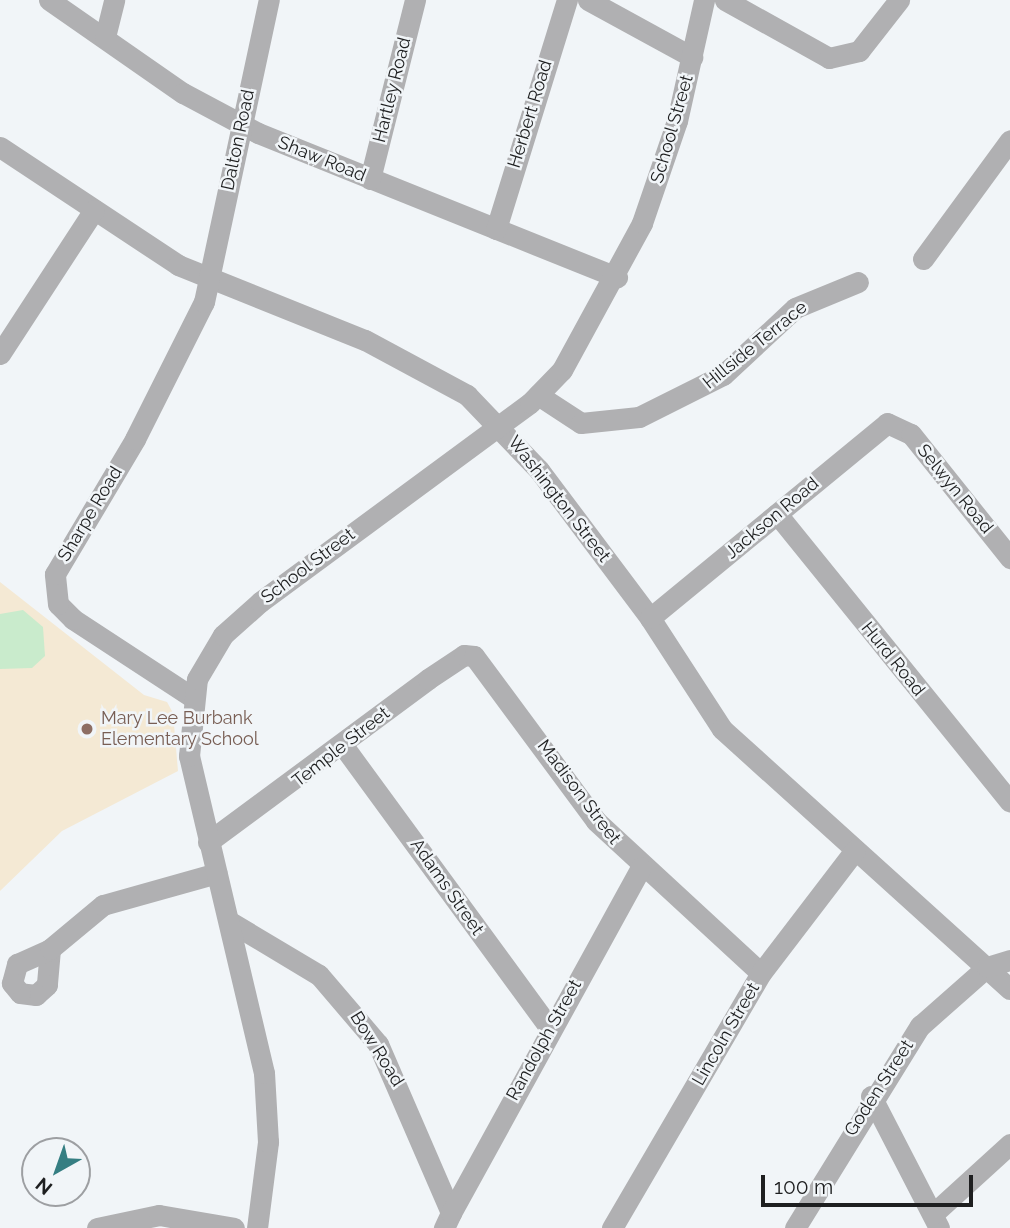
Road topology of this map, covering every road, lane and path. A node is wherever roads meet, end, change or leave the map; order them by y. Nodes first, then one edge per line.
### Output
1 (49, 0) edge
2 (114, 0) edge
3 (268, 0) edge
4 (415, 0) edge
5 (567, 0) edge
6 (588, 0) edge
7 (704, 0) edge
8 (725, 0) edge
9 (899, 0) edge
10 (104, 37) junction
11 (692, 57) junction
12 (241, 125) junction
13 (1010, 140) edge
14 (0, 147) edge
15 (370, 179) junction
16 (94, 210) junction
17 (496, 229) junction
18 (923, 260) dead end
19 (617, 277) junction
20 (208, 279) junction
21 (858, 282) dead end
22 (0, 354) edge
23 (538, 395) junction
24 (896, 423) joint
25 (501, 425) junction
26 (777, 514) junction
27 (1010, 558) edge
28 (650, 618) junction
29 (473, 655) joint
30 (192, 697) junction
31 (344, 747) junction
32 (1010, 802) edge
33 (208, 842) junction
34 (855, 850) junction
35 (640, 869) junction
36 (216, 873) junction
37 (232, 923) junction
38 (50, 949) dead end
39 (1010, 960) edge
40 (987, 967) junction
41 (761, 973) junction
42 (1010, 989) edge
43 (550, 1028) junction
44 (871, 1096) junction
45 (1010, 1144) edge
46 (447, 1220) edge
47 (936, 1221) edge
48 (97, 1228) edge
49 (233, 1228) edge
50 (257, 1228) edge
51 (612, 1228) edge
52 (795, 1228) edge

1 - 10 street, Shaw Road
2 - 10 street
3 - 12 street, Dalton Road
4 - 15 street, Hartley Road
5 - 17 street, Herbert Road
6 - 11 street
7 - 11 street, School Street
8 - 9 street
10 - 12 street, Shaw Road
11 - 19 street, School Street
12 - 15 street, Shaw Road
12 - 20 street, Dalton Road
13 - 18 street
14 - 16 street, Washington Street
15 - 17 street, Shaw Road
16 - 20 street, Washington Street
16 - 22 street
17 - 19 street, Shaw Road
19 - 23 street, School Street
20 - 25 street, Washington Street
20 - 30 street, Sharpe Road
21 - 23 street, Hillside Terrace
23 - 25 street, School Street
24 - 26 street, Jackson Road
24 - 27 street, Selwyn Road
25 - 28 street, Washington Street
25 - 30 street, School Street
26 - 28 street, Jackson Road
26 - 32 street, Hurd Road
28 - 34 street, Washington Street
29 - 31 street, Temple Street
29 - 35 street, Madison Street
30 - 33 street, School Street
31 - 33 street, Temple Street
31 - 43 street, Adams Street
33 - 36 street, School Street
34 - 40 street, Washington Street
34 - 41 street, Lincoln Street
35 - 41 street, Madison Street
35 - 43 street, Randolph Street
36 - 37 street, School Street
36 - 38 street
37 - 46 street, Bow Road
37 - 50 street, School Street
39 - 40 street
40 - 42 street, Washington Street
40 - 44 street, Goden Street
41 - 51 street, Lincoln Street
43 - 46 street, Randolph Street
44 - 47 street
44 - 52 street, Goden Street
45 - 47 street
48 - 49 street

